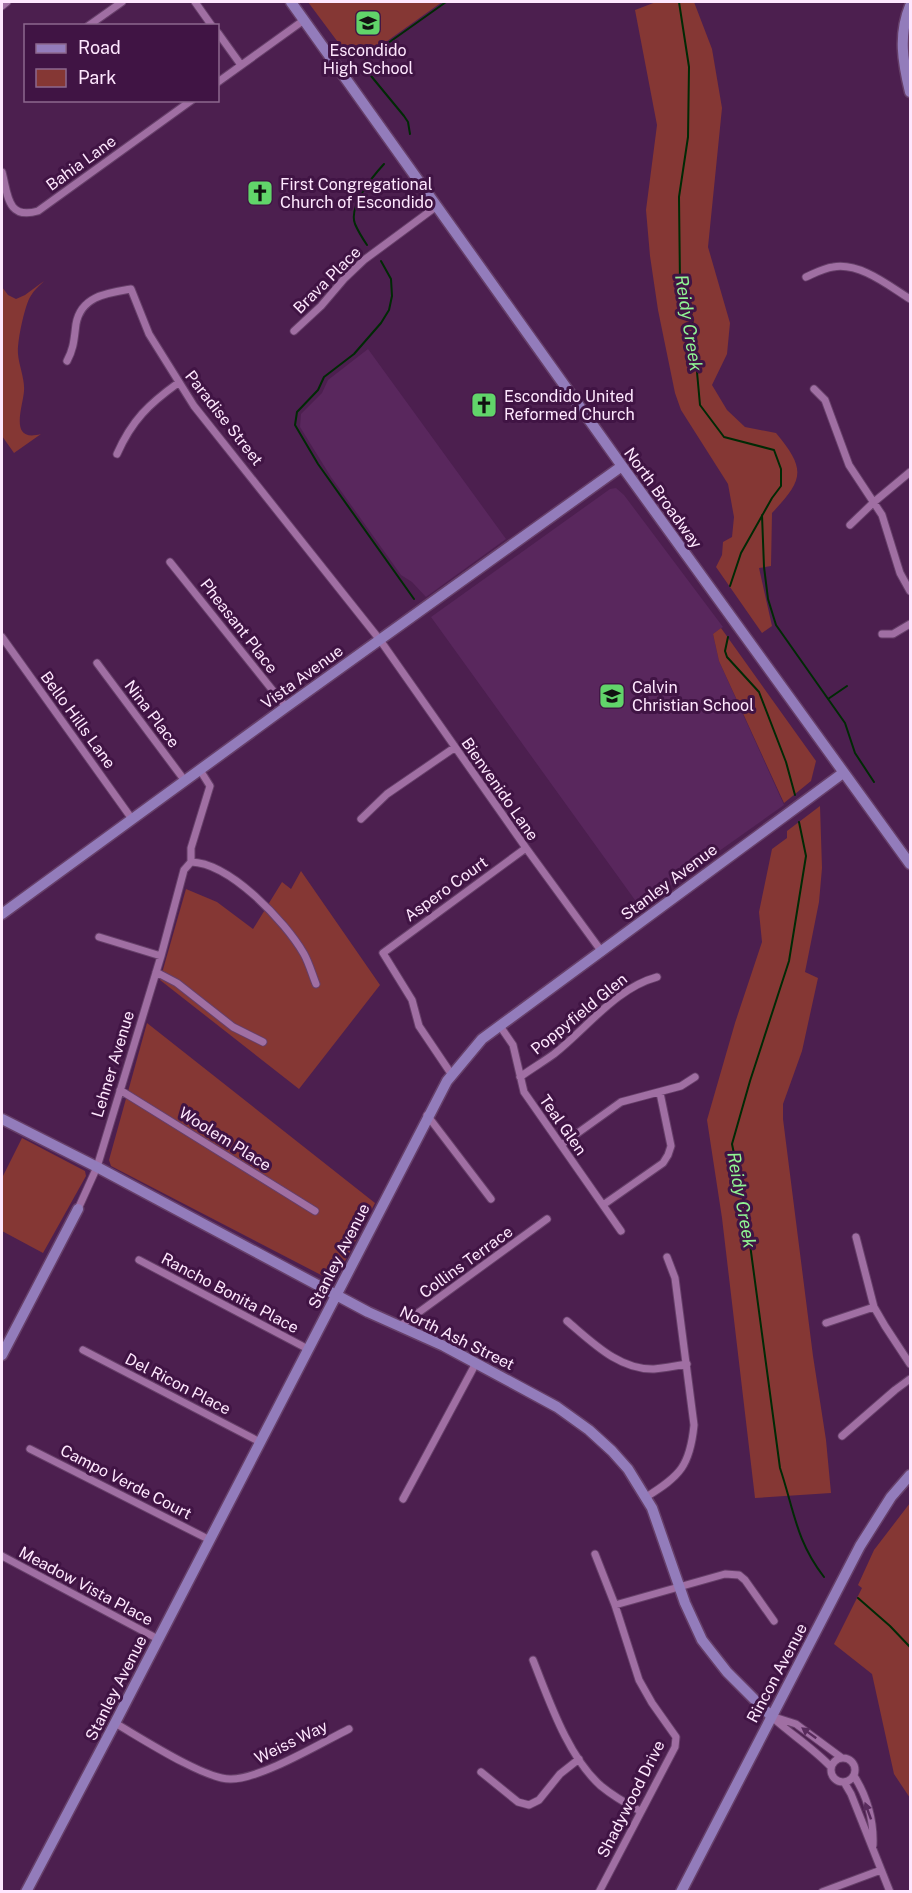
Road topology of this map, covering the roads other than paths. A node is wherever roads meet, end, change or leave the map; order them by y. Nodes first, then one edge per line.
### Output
1 (7, 2) edge
2 (122, 2) edge
3 (195, 2) edge
4 (291, 2) edge
5 (2, 6) edge
6 (910, 6) edge
7 (304, 20) junction
8 (91, 24) edge
9 (211, 24) edge
10 (219, 34) edge
11 (241, 65) junction
12 (219, 81) edge
13 (910, 92) edge
14 (189, 102) edge
15 (2, 172) edge
16 (437, 206) junction
17 (806, 277) dead end
18 (910, 299) edge
19 (294, 331) dead end
20 (67, 361) dead end
21 (178, 383) junction
22 (814, 389) dead end
23 (117, 454) dead end
24 (622, 466) junction
25 (910, 472) edge
26 (874, 502) junction
27 (850, 525) dead end
28 (170, 562) dead end
29 (910, 591) edge
30 (910, 624) edge
31 (882, 634) dead end
32 (2, 637) edge
33 (380, 640) junction
34 (5, 648) edge
35 (97, 663) dead end
36 (286, 707) junction
37 (454, 748) junction
38 (200, 770) junction
39 (843, 773) junction
40 (185, 781) junction
41 (132, 819) junction
42 (361, 819) dead end
43 (526, 848) junction
44 (190, 862) junction
45 (910, 864) edge
46 (2, 914) edge
47 (99, 937) dead end
48 (602, 952) junction
49 (161, 956) junction
50 (156, 972) junction
51 (657, 977) dead end
52 (316, 984) dead end
53 (500, 1026) junction
54 (263, 1042) dead end
55 (452, 1075) junction
56 (520, 1077) junction
57 (695, 1077) dead end
58 (120, 1090) junction
59 (660, 1093) junction
60 (427, 1115) junction
61 (2, 1119) edge
62 (561, 1145) junction
63 (97, 1167) junction
64 (491, 1199) dead end
65 (603, 1205) junction
66 (78, 1209) joint
67 (315, 1211) dead end
68 (548, 1219) dead end
69 (621, 1231) dead end
70 (856, 1237) dead end
71 (667, 1257) dead end
72 (139, 1260) dead end
73 (336, 1294) junction
74 (874, 1307) junction
75 (567, 1322) dead end
76 (826, 1323) dead end
77 (400, 1326) junction
78 (308, 1349) junction
79 (83, 1350) dead end
80 (2, 1355) edge
81 (476, 1363) junction
82 (687, 1364) junction
83 (910, 1364) edge
84 (910, 1379) edge
85 (842, 1436) dead end
86 (260, 1442) junction
87 (30, 1449) dead end
88 (910, 1476) edge
89 (646, 1497) junction
90 (403, 1499) dead end
91 (210, 1540) junction
92 (595, 1554) dead end
93 (2, 1556) edge
94 (680, 1587) junction
95 (615, 1605) junction
96 (774, 1621) dead end
97 (158, 1639) junction
98 (532, 1660) dead end
99 (771, 1716) junction
100 (115, 1723) junction
101 (349, 1729) dead end
102 (842, 1758) junction
103 (579, 1759) junction
104 (831, 1767) junction
105 (481, 1772) dead end
106 (854, 1776) junction
107 (844, 1782) junction
108 (640, 1811) junction
109 (873, 1847) junction
110 (881, 1870) junction
111 (26, 1892) edge
112 (599, 1892) edge
113 (681, 1892) edge
114 (822, 1892) edge
115 (890, 1892) edge

1 - 5 street
2 - 8 street
3 - 9 street
4 - 7 street, North Broadway
6 - 13 street
7 - 11 street
7 - 16 street, North Broadway
10 - 11 street
11 - 12 street
14 - 15 street, Bahia Lane
16 - 19 street, Brava Place
16 - 24 street, North Broadway
17 - 18 street
20 - 21 street, Paradise Street
21 - 23 street
21 - 33 street, Paradise Street
22 - 26 street
24 - 33 street, Vista Avenue
24 - 39 street, North Broadway
25 - 26 street
26 - 27 street
26 - 29 street
28 - 36 street, Pheasant Place
30 - 31 street
32 - 34 street, Bello Hills Lane
33 - 36 street, Vista Avenue
33 - 37 street, Bienvenido Lane
34 - 41 street, Bello Hills Lane
35 - 40 street, Nina Place
36 - 38 street, Vista Avenue
37 - 42 street
37 - 43 street, Bienvenido Lane
38 - 40 street, Vista Avenue
38 - 44 street, Lehner Avenue
39 - 45 street, North Broadway
39 - 48 street, Stanley Avenue
40 - 41 street, Vista Avenue
41 - 46 street, Vista Avenue
43 - 48 street, Bienvenido Lane
43 - 55 street, Aspero Court
44 - 49 street, Lehner Avenue
44 - 52 street
47 - 49 street
48 - 53 street, Stanley Avenue
49 - 50 street, Lehner Avenue
50 - 54 street
50 - 58 street, Lehner Avenue
51 - 56 street, Poppyfield Glen
53 - 55 street, Stanley Avenue
53 - 56 street, Teal Glen
55 - 60 street, Stanley Avenue
56 - 62 street, Teal Glen
57 - 59 street
58 - 63 street, Lehner Avenue
58 - 67 street, Woolem Place
59 - 62 street
59 - 65 street
60 - 64 street
60 - 73 street, Stanley Avenue
61 - 63 street, North Ash Street
62 - 65 street, Teal Glen
63 - 66 street, Lehner Avenue
63 - 73 street, North Ash Street
65 - 69 street, Teal Glen
66 - 80 street, Lehner Avenue
68 - 77 street, Collins Terrace
70 - 74 street
71 - 82 street
72 - 78 street, Rancho Bonita Place
73 - 77 street, North Ash Street
73 - 78 street, Stanley Avenue
74 - 76 street
74 - 83 street
75 - 82 street
77 - 81 street, North Ash Street
78 - 86 street, Stanley Avenue
79 - 86 street, Del Ricon Place
81 - 89 street, North Ash Street
81 - 90 street
82 - 89 street
84 - 85 street
86 - 91 street, Stanley Avenue
87 - 91 street, Campo Verde Court
88 - 99 street, Rincon Avenue
89 - 94 street, North Ash Street
91 - 97 street, Stanley Avenue
92 - 95 street, Shadywood Drive
93 - 97 street, Meadow Vista Place
94 - 95 street
94 - 96 street
94 - 99 street, North Ash Street
95 - 108 street, Shadywood Drive
97 - 100 street, Stanley Avenue
98 - 103 street
102 -> 99 street
99 - 104 street
99 - 113 street, Rincon Avenue
100 - 101 street, Weiss Way
100 - 111 street, Stanley Avenue
102 - 104 street
102 - 106 street
103 - 105 street
103 - 108 street
104 - 107 street
106 - 107 street
109 -> 106 street
107 - 109 street
108 - 112 street, Shadywood Drive
109 - 110 street
110 - 114 street
110 - 115 street

